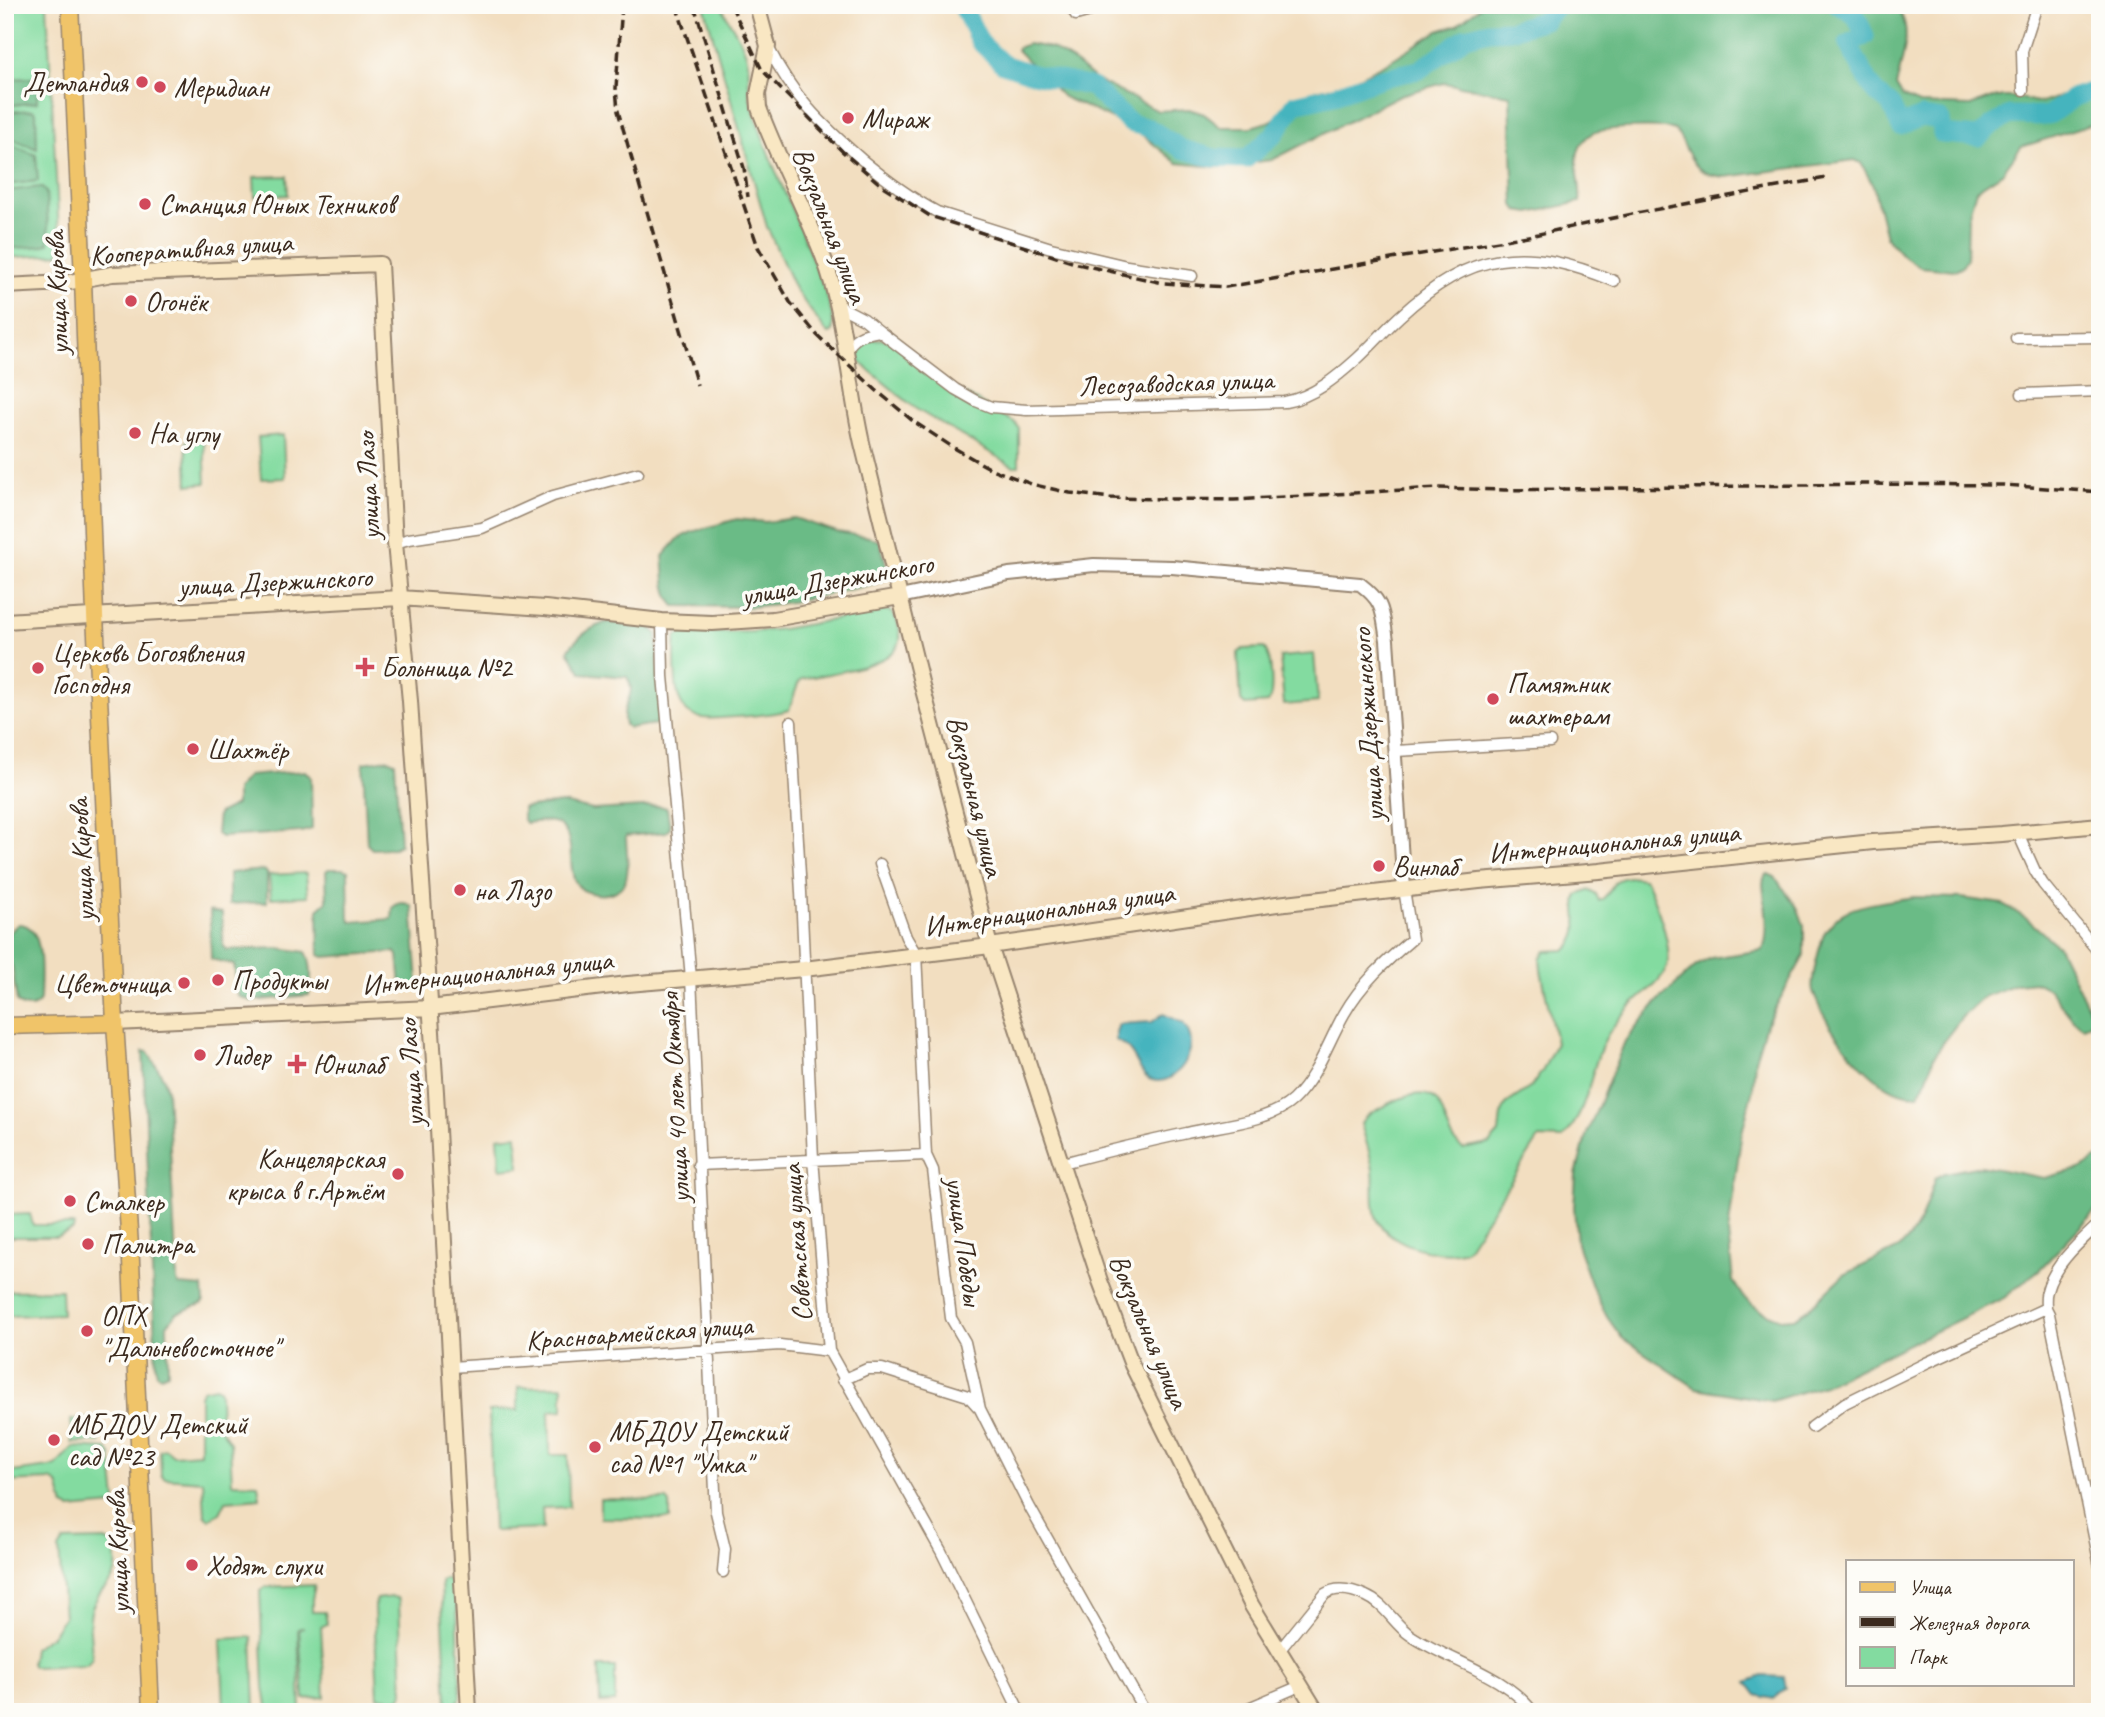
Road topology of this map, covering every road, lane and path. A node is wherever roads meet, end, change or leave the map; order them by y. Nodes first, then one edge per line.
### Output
1 (70, 5) edge
2 (757, 5) edge
3 (1069, 5) edge
4 (1112, 5) edge
5 (2037, 5) edge
6 (768, 47) junction
7 (2023, 90) dead end
8 (380, 264) joint
9 (1192, 276) dead end
10 (83, 279) junction
11 (1614, 281) dead end
12 (5, 286) edge
13 (836, 305) junction
14 (879, 331) junction
15 (2100, 337) edge
16 (2016, 338) dead end
17 (845, 352) junction
18 (2100, 391) edge
19 (2022, 394) dead end
20 (638, 473) dead end
21 (395, 543) junction
22 (900, 597) junction
23 (400, 598) junction
24 (95, 615) junction
25 (5, 621) edge
26 (662, 621) junction
27 (791, 722) dead end
28 (1550, 742) dead end
29 (1396, 751) junction
30 (2100, 825) edge
31 (2018, 833) junction
32 (880, 864) dead end
33 (1404, 889) junction
34 (990, 946) junction
35 (916, 954) junction
36 (2100, 954) edge
37 (804, 969) junction
38 (691, 978) junction
39 (430, 1008) junction
40 (115, 1023) junction
41 (5, 1026) edge
42 (926, 1155) junction
43 (813, 1159) junction
44 (1062, 1163) junction
45 (698, 1165) junction
46 (2100, 1223) edge
47 (2046, 1308) junction
48 (829, 1350) junction
49 (710, 1351) junction
50 (451, 1367) junction
51 (843, 1380) junction
52 (980, 1409) junction
53 (1812, 1427) dead end
54 (2100, 1566) edge
55 (723, 1572) dead end
56 (1279, 1650) junction
57 (1300, 1686) junction
58 (151, 1712) edge
59 (469, 1712) edge
60 (1020, 1712) edge
61 (1145, 1712) edge
62 (1239, 1712) edge
63 (1317, 1712) edge
64 (1533, 1712) edge

1 - 10 main road, улица Кирова
2 - 6 main road, Вокзальная улица
3 - 4 street
5 - 7 street
6 - 9 street
6 - 13 main road, Вокзальная улица
8 - 10 main road, Кооперативная улица
8 - 21 main road, улица Лазо
10 - 12 main road, Кооперативная улица
10 - 24 main road, улица Кирова
11 - 14 street, Лесозаводская улица
13 - 14 street, Лесозаводская улица
13 - 17 main road, Вокзальная улица
14 - 17 street
15 - 16 street
17 - 22 main road, Вокзальная улица
18 - 19 street
20 - 21 street
21 - 23 main road, улица Лазо
22 - 26 main road, улица Дзержинского
22 - 29 street, улица Дзержинского
22 - 34 main road, Вокзальная улица
23 - 24 main road, улица Дзержинского
23 - 26 main road, улица Дзержинского
23 - 39 main road, улица Лазо
24 - 25 main road, улица Дзержинского
24 - 40 main road, улица Кирова
26 - 38 street, улица 40 лет Октября
27 - 37 street, Советская улица
28 - 29 street
29 - 33 street, улица Дзержинского
30 - 31 main road, Интернациональная улица
31 - 33 main road, Интернациональная улица
31 - 36 street
32 - 35 street, улица Победы
33 - 34 main road, Интернациональная улица
33 - 44 street
34 - 35 main road, Интернациональная улица
34 - 44 main road, Вокзальная улица
35 - 37 main road, Интернациональная улица
35 - 42 street, улица Победы
37 - 38 main road, Интернациональная улица
37 - 43 street, Советская улица
38 - 39 main road, Интернациональная улица
38 - 45 street, улица 40 лет Октября
39 - 40 main road, Интернациональная улица
39 - 50 main road, улица Лазо
40 - 41 main road, Интернациональная улица
40 - 58 main road, улица Кирова
42 - 43 street
42 - 52 street, улица Победы
43 - 45 street
43 - 48 street, Советская улица
44 - 56 main road, Вокзальная улица
45 - 49 street, улица 40 лет Октября
46 - 47 street
47 - 53 street
47 - 54 street
48 - 49 street, Красноармейская улица
48 - 51 street, Советская улица
49 - 50 street, Красноармейская улица
49 - 55 street, улица 40 лет Октября
50 - 59 main road, улица Лазо
51 - 52 street
51 - 60 street, Советская улица
52 - 61 street, улица Победы
56 - 57 main road, Вокзальная улица
56 - 64 street
57 - 62 street
57 - 63 main road, Вокзальная улица

